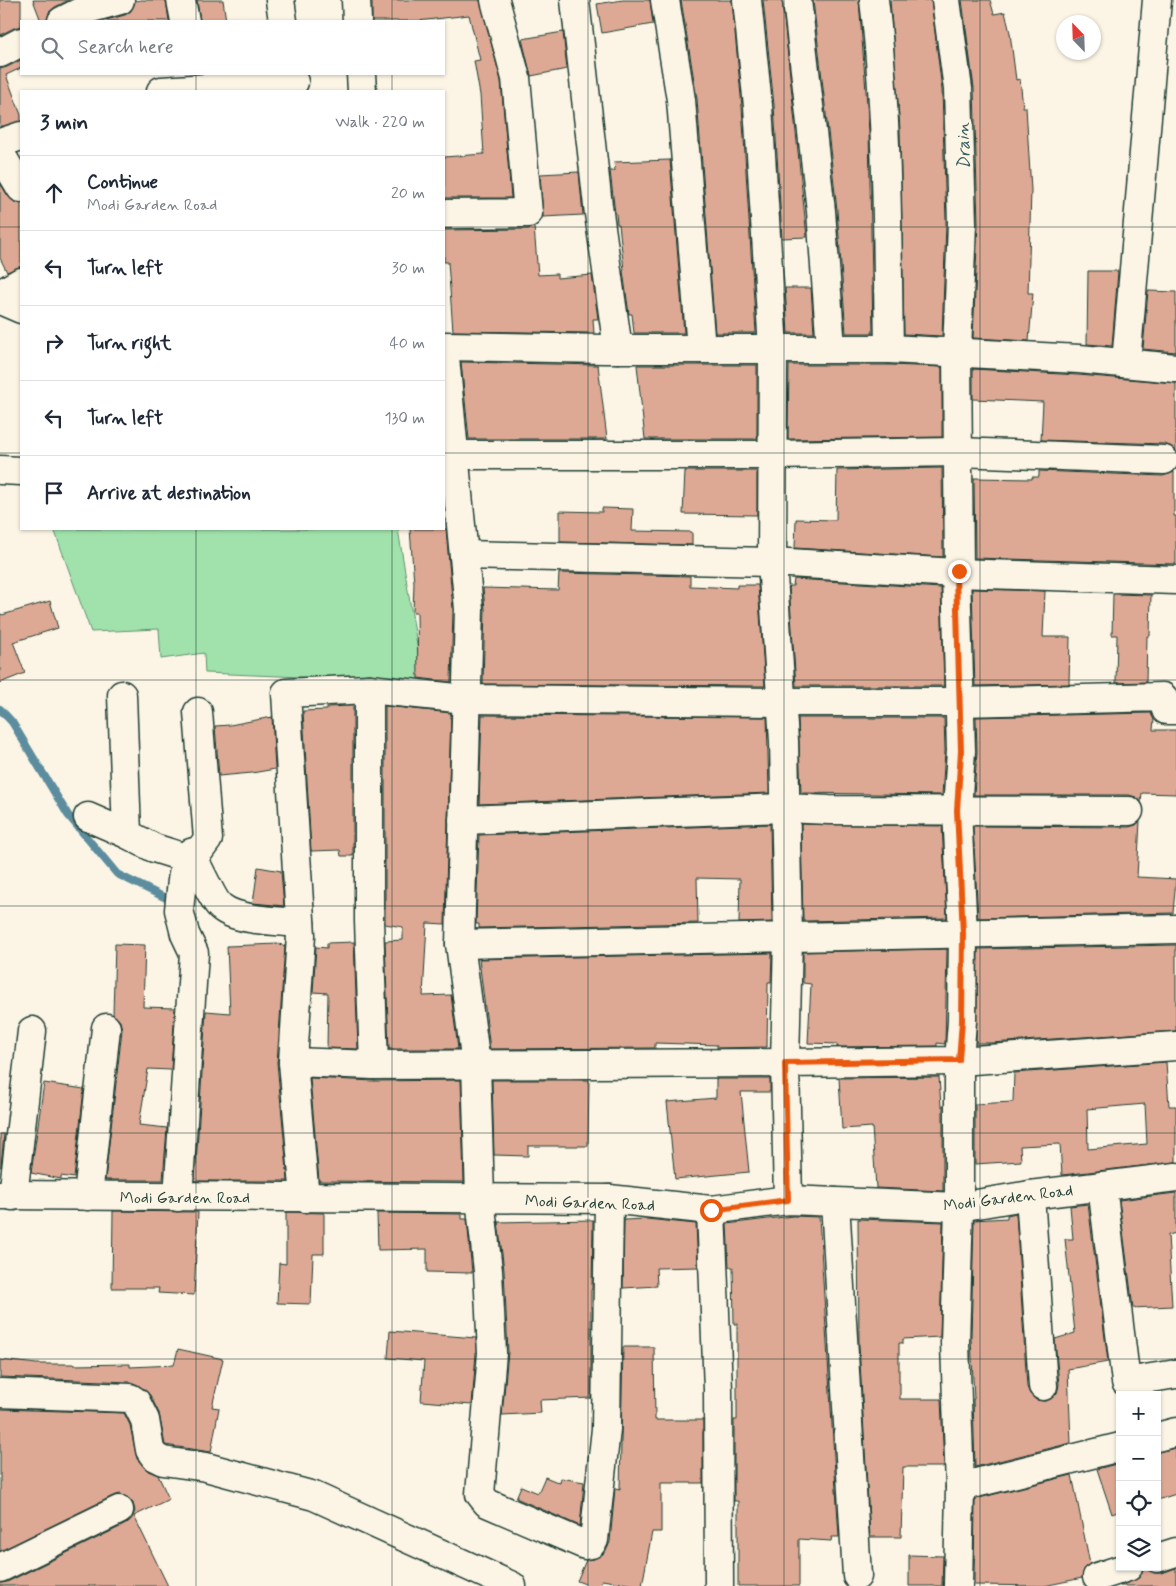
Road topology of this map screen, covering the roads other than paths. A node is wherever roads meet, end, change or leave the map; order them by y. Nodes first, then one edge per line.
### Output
1 (120, 0) edge
2 (181, 0) edge
3 (280, 0) edge
4 (356, 0) edge
5 (495, 0) edge
6 (575, 0) edge
7 (665, 0) edge
8 (748, 0) edge
9 (797, 0) edge
10 (874, 0) edge
11 (946, 0) edge
12 (1156, 0) edge
13 (64, 20) edge
14 (184, 20) edge
15 (283, 20) edge
16 (357, 20) edge
17 (20, 43) edge
18 (0, 53) edge
19 (360, 75) edge
20 (295, 82) edge
21 (193, 85) edge
22 (166, 90) edge
23 (362, 90) edge
24 (20, 136) edge
25 (0, 143) edge
26 (0, 153) edge
27 (20, 186) edge
28 (445, 214) edge
29 (20, 283) edge
30 (0, 294) edge
31 (0, 300) edge
32 (20, 309) edge
33 (445, 347) edge
34 (701, 348) junction
35 (831, 348) junction
36 (618, 349) junction
37 (774, 349) junction
38 (889, 349) junction
39 (957, 352) junction
40 (445, 357) edge
41 (1126, 364) junction
42 (1176, 368) edge
43 (958, 452) junction
44 (455, 455) junction
45 (772, 455) junction
46 (1164, 460) dead end
47 (0, 470) edge
48 (20, 471) edge
49 (464, 555) junction
50 (772, 562) junction
51 (956, 573) junction
52 (1176, 580) edge
53 (369, 689) junction
54 (122, 695) dead end
55 (466, 699) junction
56 (781, 702) junction
57 (960, 702) junction
58 (1176, 710) edge
59 (198, 712) dead end
60 (786, 808) junction
61 (957, 810) junction
62 (1128, 811) dead end
63 (88, 817) dead end
64 (463, 820) junction
65 (127, 834) junction
66 (189, 855) junction
67 (300, 923) junction
68 (1176, 929) edge
69 (963, 934) junction
70 (788, 937) junction
71 (460, 944) junction
72 (106, 1028) dead end
73 (32, 1031) dead end
74 (1176, 1046) edge
75 (959, 1060) junction
76 (293, 1062) junction
77 (785, 1063) junction
78 (476, 1064) junction
79 (374, 1065) junction
80 (1176, 1177) edge
81 (1102, 1186) junction
82 (1030, 1195) junction
83 (6, 1196) edge
84 (88, 1196) junction
85 (178, 1197) junction
86 (305, 1198) junction
87 (480, 1198) junction
88 (609, 1199) junction
89 (788, 1200) junction
90 (836, 1202) junction
91 (959, 1207) junction
92 (711, 1210) junction
93 (1176, 1374) edge
94 (1043, 1386) dead end
95 (1150, 1386) edge
96 (0, 1393) edge
97 (1176, 1432) edge
98 (1161, 1436) edge
99 (1116, 1448) edge
100 (960, 1487) junction
101 (120, 1510) dead end
102 (1176, 1552) edge
103 (1161, 1557) edge
104 (0, 1568) edge
105 (1116, 1571) edge
106 (857, 1576) dead end
107 (1097, 1577) dead end
108 (512, 1586) edge
109 (719, 1586) edge
110 (958, 1586) edge

1 - 13 street
2 - 14 street
3 - 15 street
4 - 16 street
5 - 28 street
6 - 36 street
7 - 34 street
8 - 37 street
9 - 35 street
10 - 38 street
11 - 39 street
12 - 41 street
17 - 18 street
19 - 23 street
20 - 21 street
21 - 22 street
24 - 25 street
26 - 27 street
29 - 30 street
31 - 32 street
33 - 36 street
34 - 36 street
34 - 37 street
35 - 37 street
35 - 38 street
37 - 45 street
38 - 39 street
39 - 41 street
39 - 43 street
40 - 44 street
41 - 42 street
43 - 45 street
43 - 46 street
43 - 51 street
44 - 45 street
44 - 49 street
45 - 50 street
47 - 48 street
49 - 50 street
49 - 55 street
50 - 51 street
50 - 56 street
51 - 52 street
51 - 57 street
53 - 55 street
53 - 67 street
53 - 79 street
54 - 65 street
55 - 56 street
55 - 64 street
56 - 57 street
56 - 60 street
57 - 58 street
57 - 61 street
59 - 66 street
60 - 61 street
60 - 64 street
60 - 70 street
61 - 62 street
61 - 69 street
63 - 65 street
64 - 71 street
65 - 66 street
66 - 67 street
66 - 85 street
67 - 76 street
68 - 69 street
69 - 70 street
69 - 75 street
70 - 71 street
70 - 77 street
71 - 78 street
72 - 84 street
73 - 83 street
74 - 75 street
75 - 77 street
75 - 91 street
76 - 79 street
76 - 86 street
77 - 78 street
77 - 89 street
78 - 79 street
78 - 87 street
80 - 81 street, Modi Garden Road
81 - 82 street, Modi Garden Road
81 - 95 street
82 - 91 street, Modi Garden Road
82 - 94 street
83 - 84 street, Modi Garden Road
84 - 85 street, Modi Garden Road
85 - 86 street, Modi Garden Road
86 - 87 street, Modi Garden Road
87 - 88 street, Modi Garden Road
87 - 88 street
88 - 92 street, Modi Garden Road
89 - 90 street, Modi Garden Road
89 - 92 street, Modi Garden Road
90 - 91 street, Modi Garden Road
90 - 106 street
91 - 100 street
92 - 109 street
93 - 95 street
96 - 108 street
97 - 98 street
99 - 100 street
100 - 110 street
101 - 104 street
102 - 103 street
105 - 107 street

